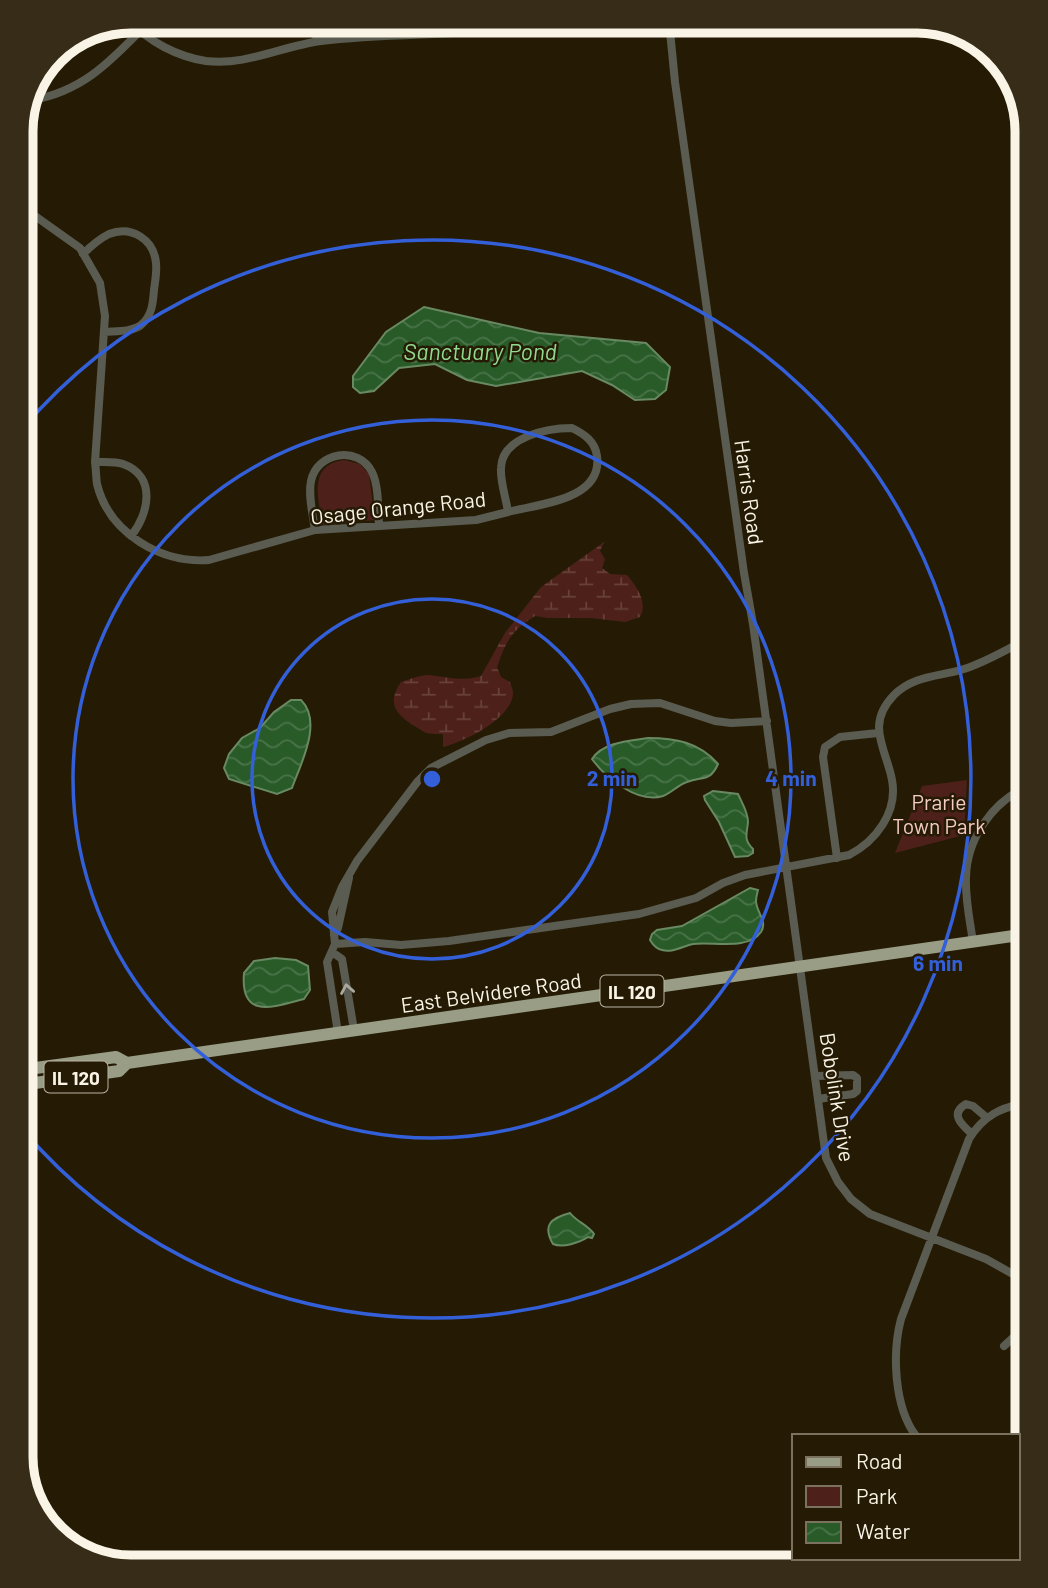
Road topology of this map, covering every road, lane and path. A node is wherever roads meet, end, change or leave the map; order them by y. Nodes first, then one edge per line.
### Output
1 (138, 33) edge
2 (146, 33) edge
3 (315, 33) edge
4 (350, 33) edge
5 (397, 33) edge
6 (671, 33) edge
7 (351, 37) junction
8 (317, 41) junction
9 (40, 98) edge
10 (33, 215) edge
11 (83, 254) junction
12 (105, 332) junction
13 (95, 462) junction
14 (508, 512) junction
15 (379, 526) junction
16 (315, 530) junction
17 (131, 536) junction
18 (1015, 645) edge
19 (766, 721) junction
20 (878, 733) junction
21 (1015, 795) edge
22 (837, 858) junction
23 (787, 866) junction
24 (1015, 936) edge
25 (973, 942) junction
26 (334, 944) junction
27 (801, 967) junction
28 (354, 1030) junction
29 (338, 1033) junction
30 (127, 1063) junction
31 (33, 1068) edge
32 (816, 1076) junction
33 (33, 1083) edge
34 (818, 1098) junction
35 (1015, 1106) edge
36 (986, 1117) junction
37 (972, 1134) junction
38 (931, 1239) junction
39 (1015, 1274) edge
40 (1015, 1336) edge
41 (1004, 1346) dead end
42 (914, 1434) edge

1 - 9 street
2 - 8 street
3 - 8 street
4 - 7 street
5 - 7 street
6 - 19 street, Harris Road
7 - 8 street
10 - 11 street, Osage Orange Road
11 - 12 street, Osage Orange Road
11 - 12 street
12 - 13 street, Osage Orange Road
13 - 17 street, Osage Orange Road
13 - 17 street
14 - 14 street, Osage Orange Road
14 - 15 street, Osage Orange Road
15 - 16 street, Osage Orange Road
15 - 16 street
16 - 17 street, Osage Orange Road
18 - 20 street
19 - 23 street, Harris Road
19 - 26 street
20 - 22 street
20 - 22 street
21 - 25 street
22 - 23 street
23 - 26 street
23 - 27 street, Harris Road
24 - 25 main road, East Belvidere Road / IL 120
25 - 27 main road, East Belvidere Road / IL 120
28 -> 26 street
26 - 29 street
27 - 28 main road, East Belvidere Road / IL 120
27 - 32 street, Bobolink Drive
28 - 29 main road, East Belvidere Road / IL 120
29 - 30 main road, East Belvidere Road / IL 120
30 - 31 main road, East Belvidere Road
30 - 33 main road, East Belvidere Road / IL 120
32 - 34 street, Bobolink Drive
32 - 34 street
34 - 38 street, Bobolink Drive
35 - 36 street
36 - 37 street
36 - 37 street
37 - 38 street
38 - 39 street, Bobolink Drive
38 - 42 street
40 - 41 street

